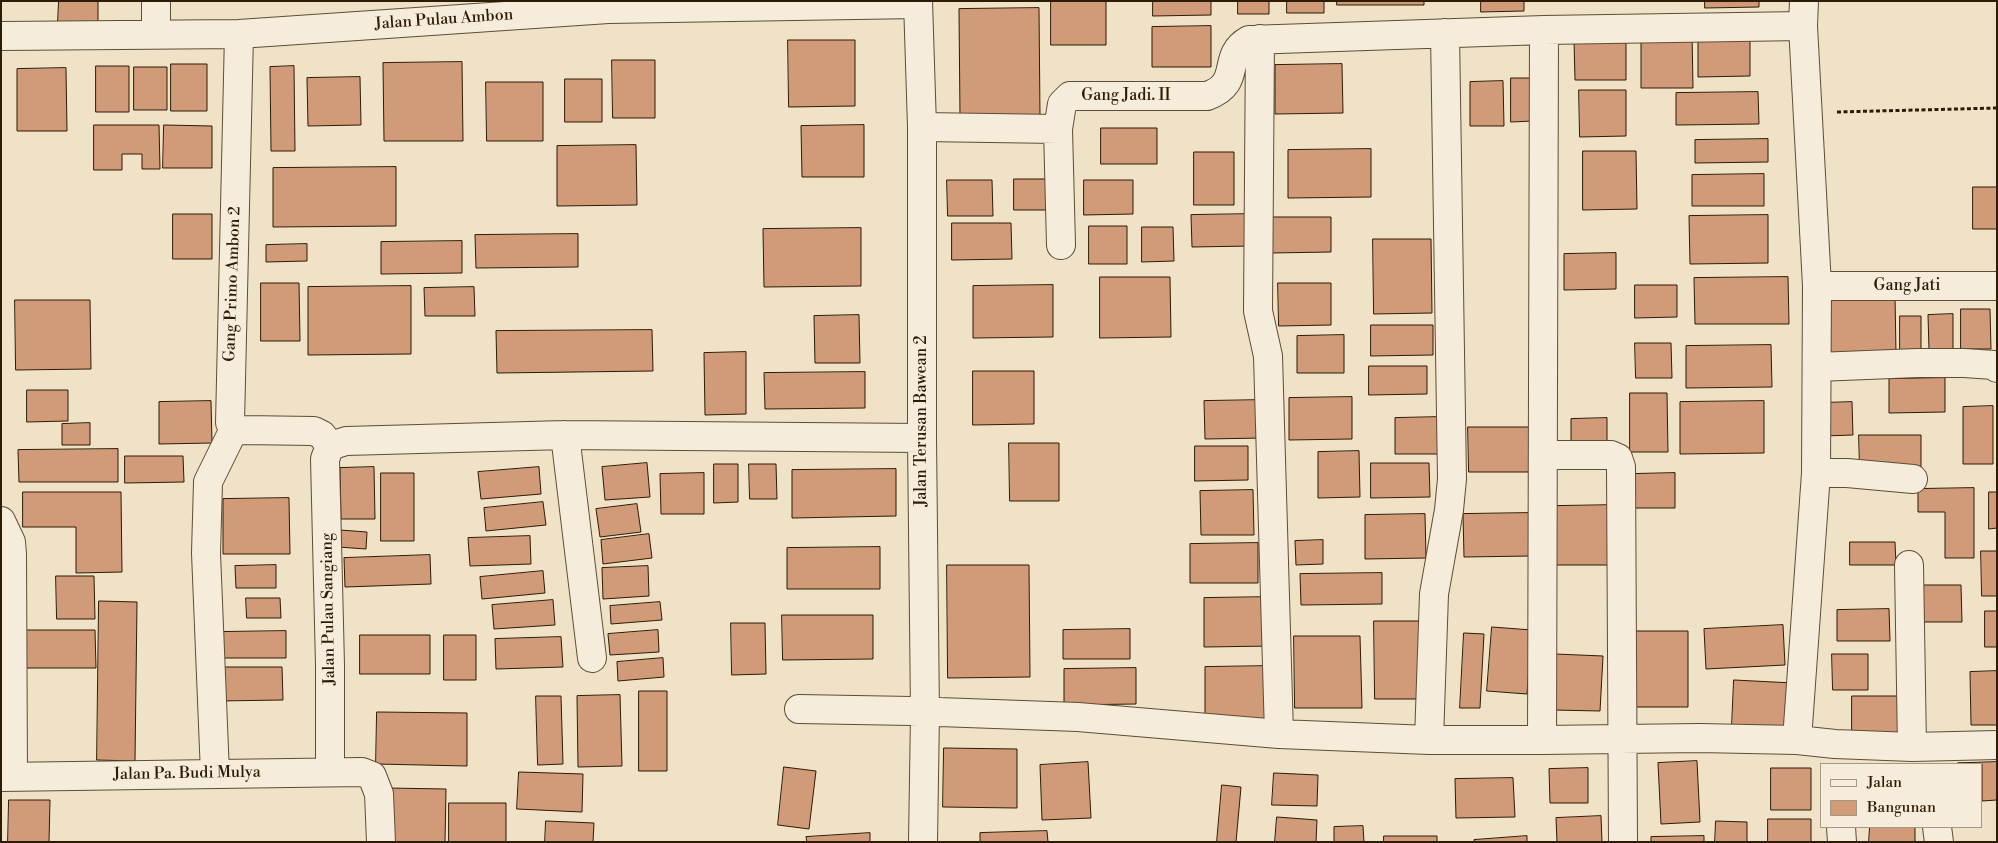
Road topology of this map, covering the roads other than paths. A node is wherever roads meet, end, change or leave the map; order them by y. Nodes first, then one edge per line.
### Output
1 (156, 1) edge
2 (918, 2) edge
3 (1804, 13) edge
4 (1544, 30) junction
5 (1445, 33) junction
6 (156, 34) junction
7 (239, 34) junction
8 (1, 36) edge
9 (1260, 39) junction
10 (922, 127) junction
11 (1058, 129) junction
12 (1062, 245) dead end
13 (1817, 286) junction
14 (1997, 286) edge
15 (1817, 368) junction
16 (1997, 368) edge
17 (234, 429) junction
18 (565, 435) junction
19 (922, 438) junction
20 (330, 446) junction
21 (1543, 455) junction
22 (1816, 473) junction
23 (1913, 479) dead end
24 (1, 521) edge
25 (1909, 565) dead end
26 (592, 658) dead end
27 (799, 709) dead end
28 (925, 712) junction
29 (1279, 734) junction
30 (1622, 738) junction
31 (1429, 740) junction
32 (1542, 740) junction
33 (1797, 740) junction
34 (1997, 745) edge
35 (1924, 752) edge
36 (1836, 754) edge
37 (330, 772) junction
38 (216, 774) junction
39 (7, 777) edge
40 (1841, 828) edge
41 (1937, 828) edge
42 (381, 842) edge
43 (923, 842) edge
44 (1623, 842) edge
45 (1842, 842) edge
46 (1939, 842) edge

1 - 6 street
2 - 7 street, Jalan Pulau Ambon
2 - 10 street, Jalan Terusan Bawean 2
3 - 4 street
3 - 13 street
4 - 5 street
4 - 21 street
5 - 9 street
5 - 31 street
6 - 7 street, Jalan Pulau Ambon
6 - 8 street, Jalan Pulau Ambon
7 - 17 street, Gang Primo Ambon 2
9 - 11 street, Gang Jadi. II
9 - 29 street
10 - 11 street
10 - 19 street, Jalan Terusan Bawean 2
11 - 12 street
13 - 14 street, Gang Jati
13 - 15 street
15 - 16 street
15 - 22 street
17 - 20 street
17 - 38 street
18 - 19 street
18 - 20 street
18 - 26 street
19 - 28 street, Jalan Terusan Bawean 2
20 - 37 street, Jalan Pulau Sangiang
21 - 30 street
21 - 32 street
22 - 23 street
22 - 33 street
24 - 39 street
25 - 35 street
27 - 28 street
28 - 29 street
28 - 43 street, Jalan Terusan Bawean 2
29 - 31 street
30 - 32 street
30 - 33 street
30 - 44 street
31 - 32 street
33 - 36 street
34 - 35 street
35 - 36 street
37 - 38 street, Jalan Pa. Budi Mulya
37 - 42 street, Jalan Pa. Budi Mulya
38 - 39 street, Jalan Pa. Budi Mulya
40 - 45 street
41 - 46 street

